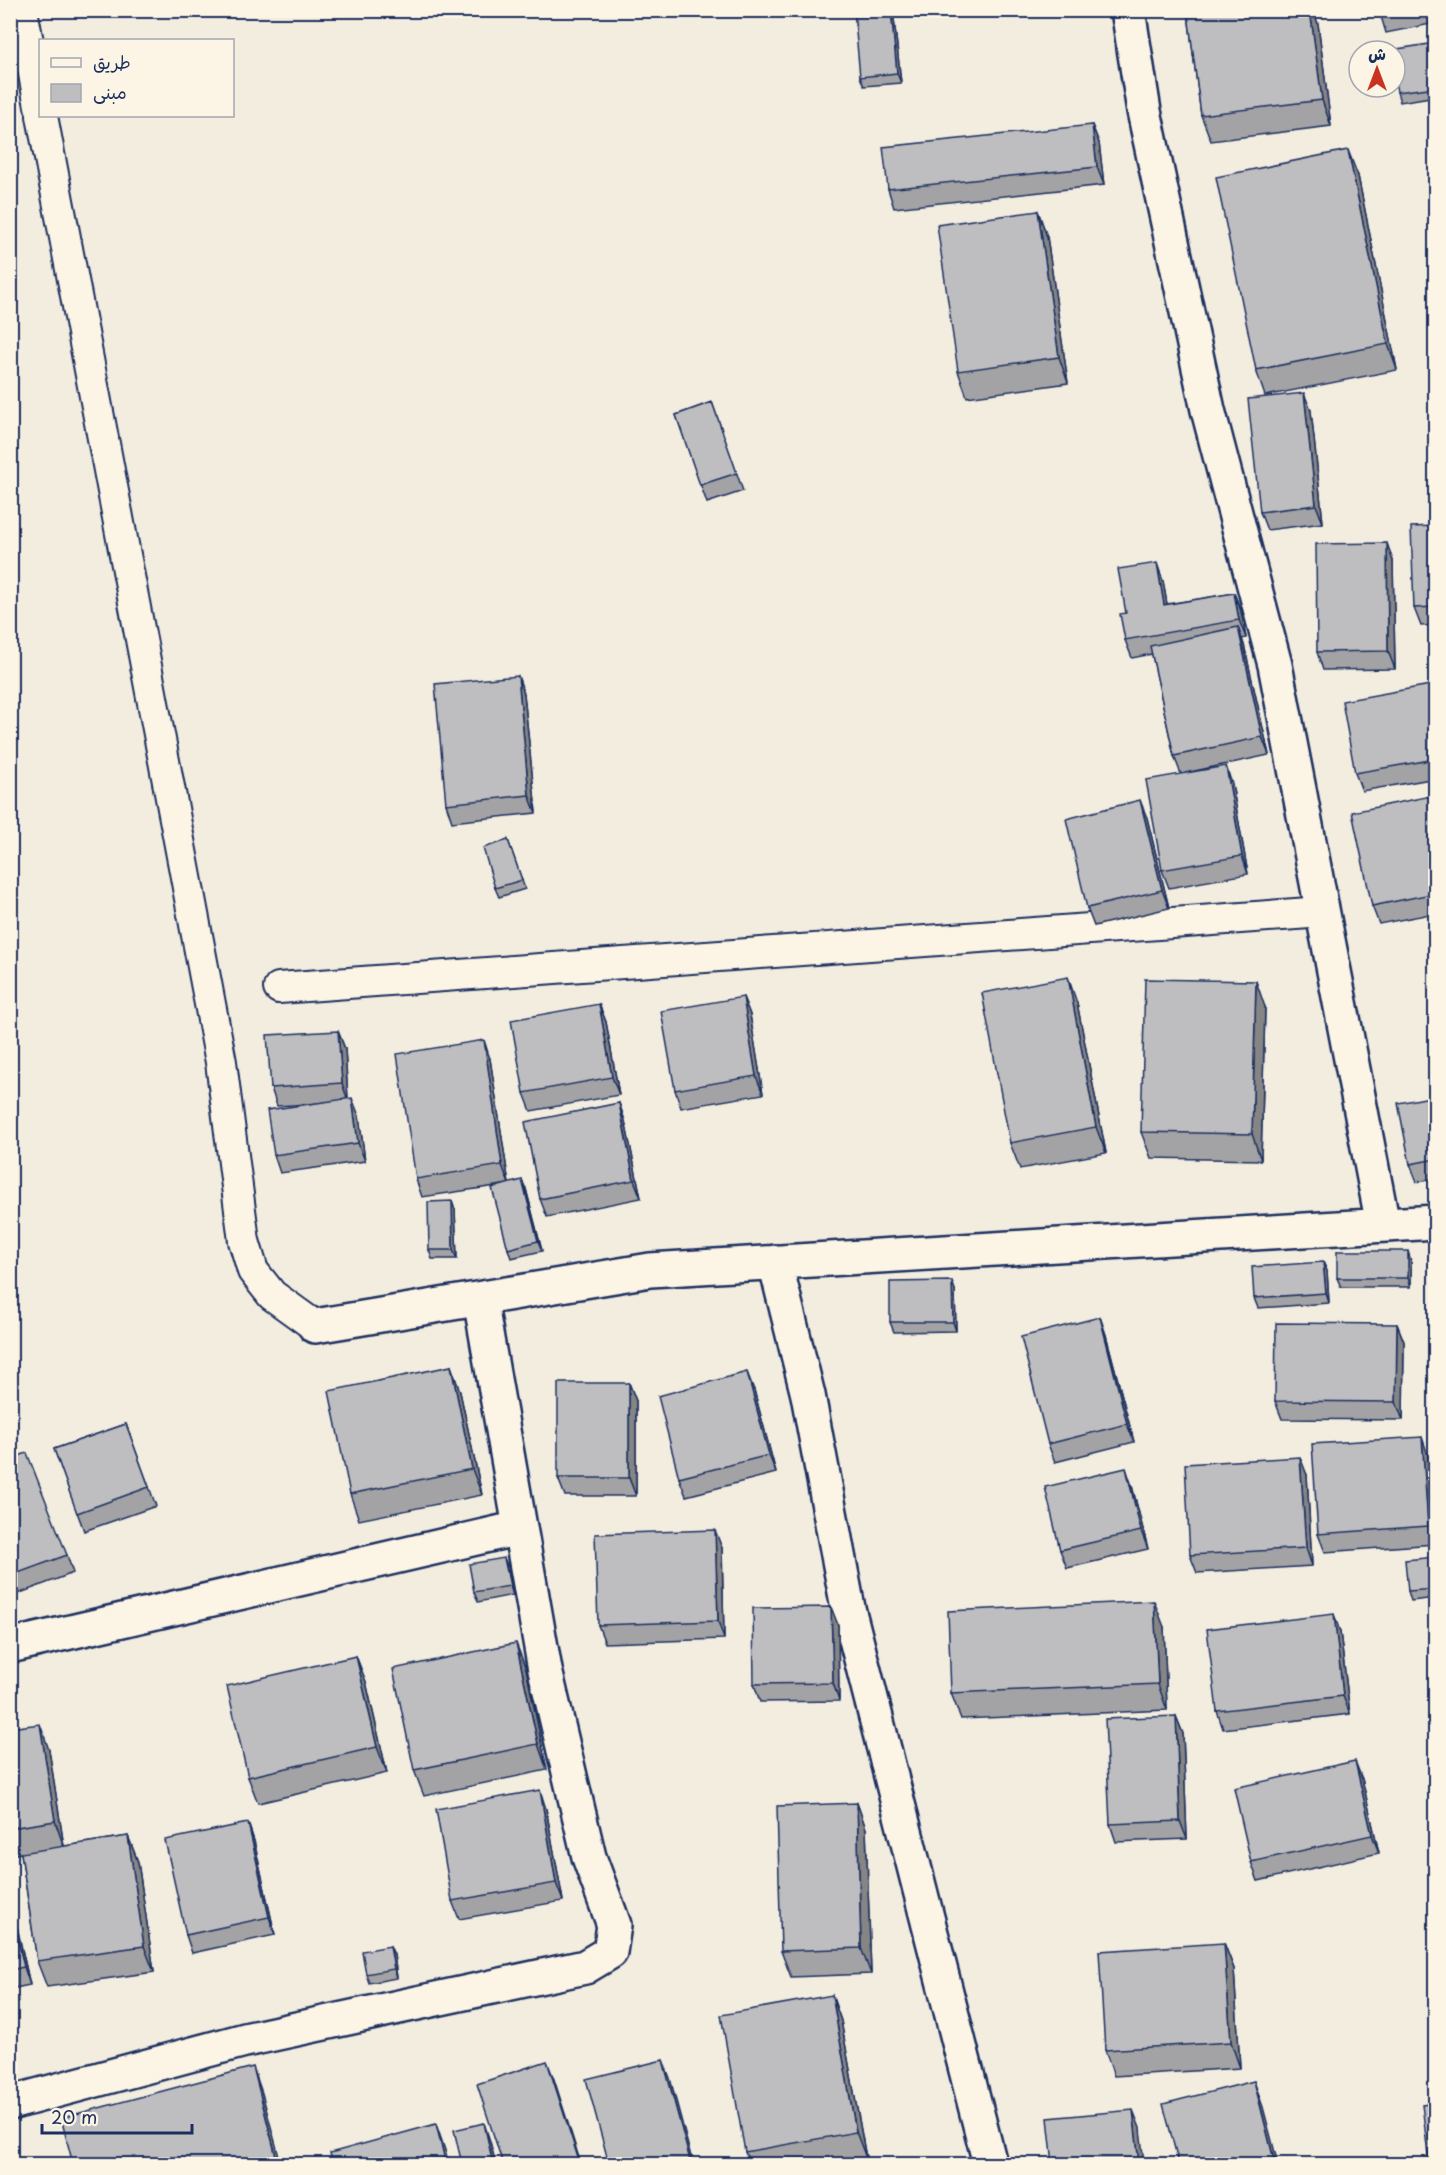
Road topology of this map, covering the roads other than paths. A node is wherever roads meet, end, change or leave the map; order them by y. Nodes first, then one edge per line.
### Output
1 (22, 10) edge
2 (1128, 10) edge
3 (39, 101) edge
4 (42, 117) edge
5 (1323, 912) junction
6 (279, 988) dead end
7 (1436, 1222) edge
8 (1383, 1225) junction
9 (775, 1262) junction
10 (480, 1299) junction
11 (315, 1326) joint
12 (519, 1528) junction
13 (10, 1646) edge
14 (10, 2103) edge
15 (990, 2164) edge

1 - 3 lane
2 - 5 street
4 - 11 lane
5 - 6 lane
5 - 8 street
7 - 8 street
8 - 9 street
9 - 10 street
9 - 15 street
10 - 11 street
10 - 12 street
12 - 13 street
12 - 14 street

